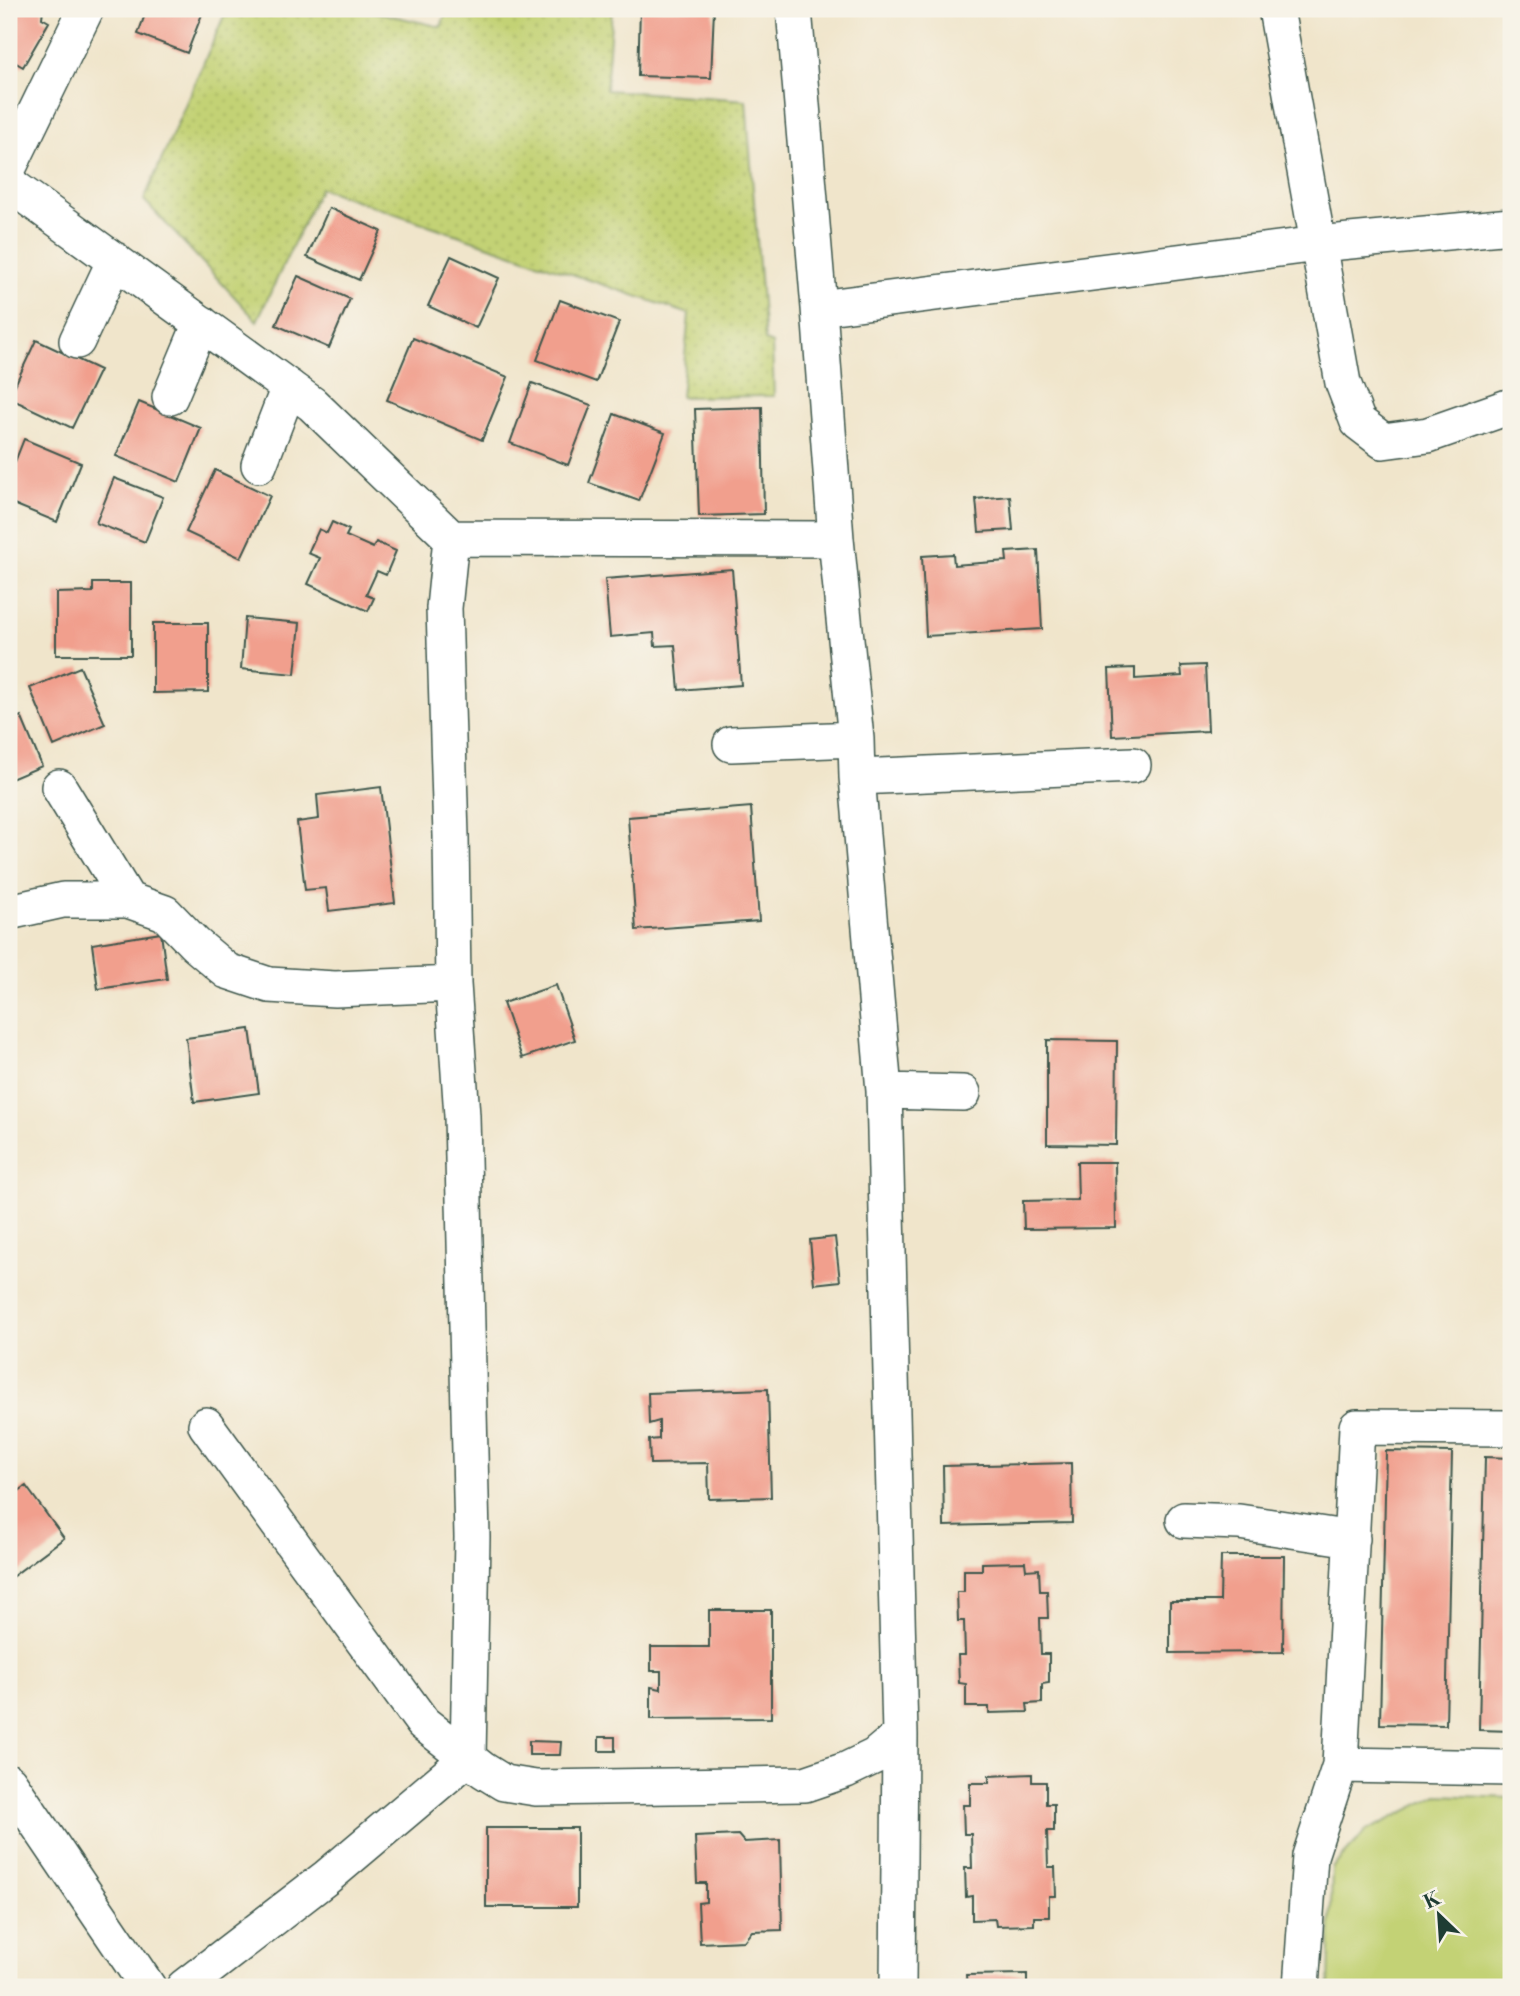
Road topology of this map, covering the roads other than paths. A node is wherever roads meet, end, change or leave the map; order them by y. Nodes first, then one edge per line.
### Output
1 (86, 9) edge
2 (794, 9) edge
3 (1276, 9) edge
4 (9, 167) edge
5 (9, 184) edge
6 (1511, 226) edge
7 (1318, 244) junction
8 (115, 260) junction
9 (819, 308) junction
10 (201, 323) junction
11 (77, 341) dead end
12 (289, 387) junction
13 (170, 397) dead end
14 (1508, 407) dead end
15 (259, 465) dead end
16 (451, 538) junction
17 (836, 539) junction
18 (856, 739) junction
19 (731, 744) dead end
20 (1133, 765) dead end
21 (857, 777) junction
22 (59, 787) dead end
23 (128, 900) junction
24 (9, 912) edge
25 (453, 984) junction
26 (884, 1091) junction
27 (963, 1093) dead end
28 (206, 1425) dead end
29 (1511, 1428) edge
30 (1184, 1520) dead end
31 (1352, 1539) junction
32 (900, 1735) junction
33 (467, 1758) junction
34 (1340, 1765) junction
35 (1511, 1768) edge
36 (9, 1783) edge
37 (148, 1987) edge
38 (184, 1987) edge
39 (898, 1987) edge
40 (1301, 1987) edge

1 - 4 street
2 - 9 street
3 - 7 street
5 - 8 street
6 - 7 street
7 - 9 street
7 - 14 street
8 - 10 street
8 - 11 street
9 - 17 street
10 - 12 street
10 - 13 street
12 - 15 street
12 - 16 street
16 - 17 street
16 - 25 street
17 - 18 street
18 - 19 street
18 - 21 street
20 - 21 street
21 - 26 street
22 - 23 street
23 - 24 street
23 - 25 street
25 - 33 street
26 - 27 street
26 - 32 street
28 - 33 street
29 - 31 street
30 - 31 street
31 - 34 street
32 - 33 street
32 - 39 street
33 - 38 street
34 - 35 street
34 - 40 street
36 - 37 street

